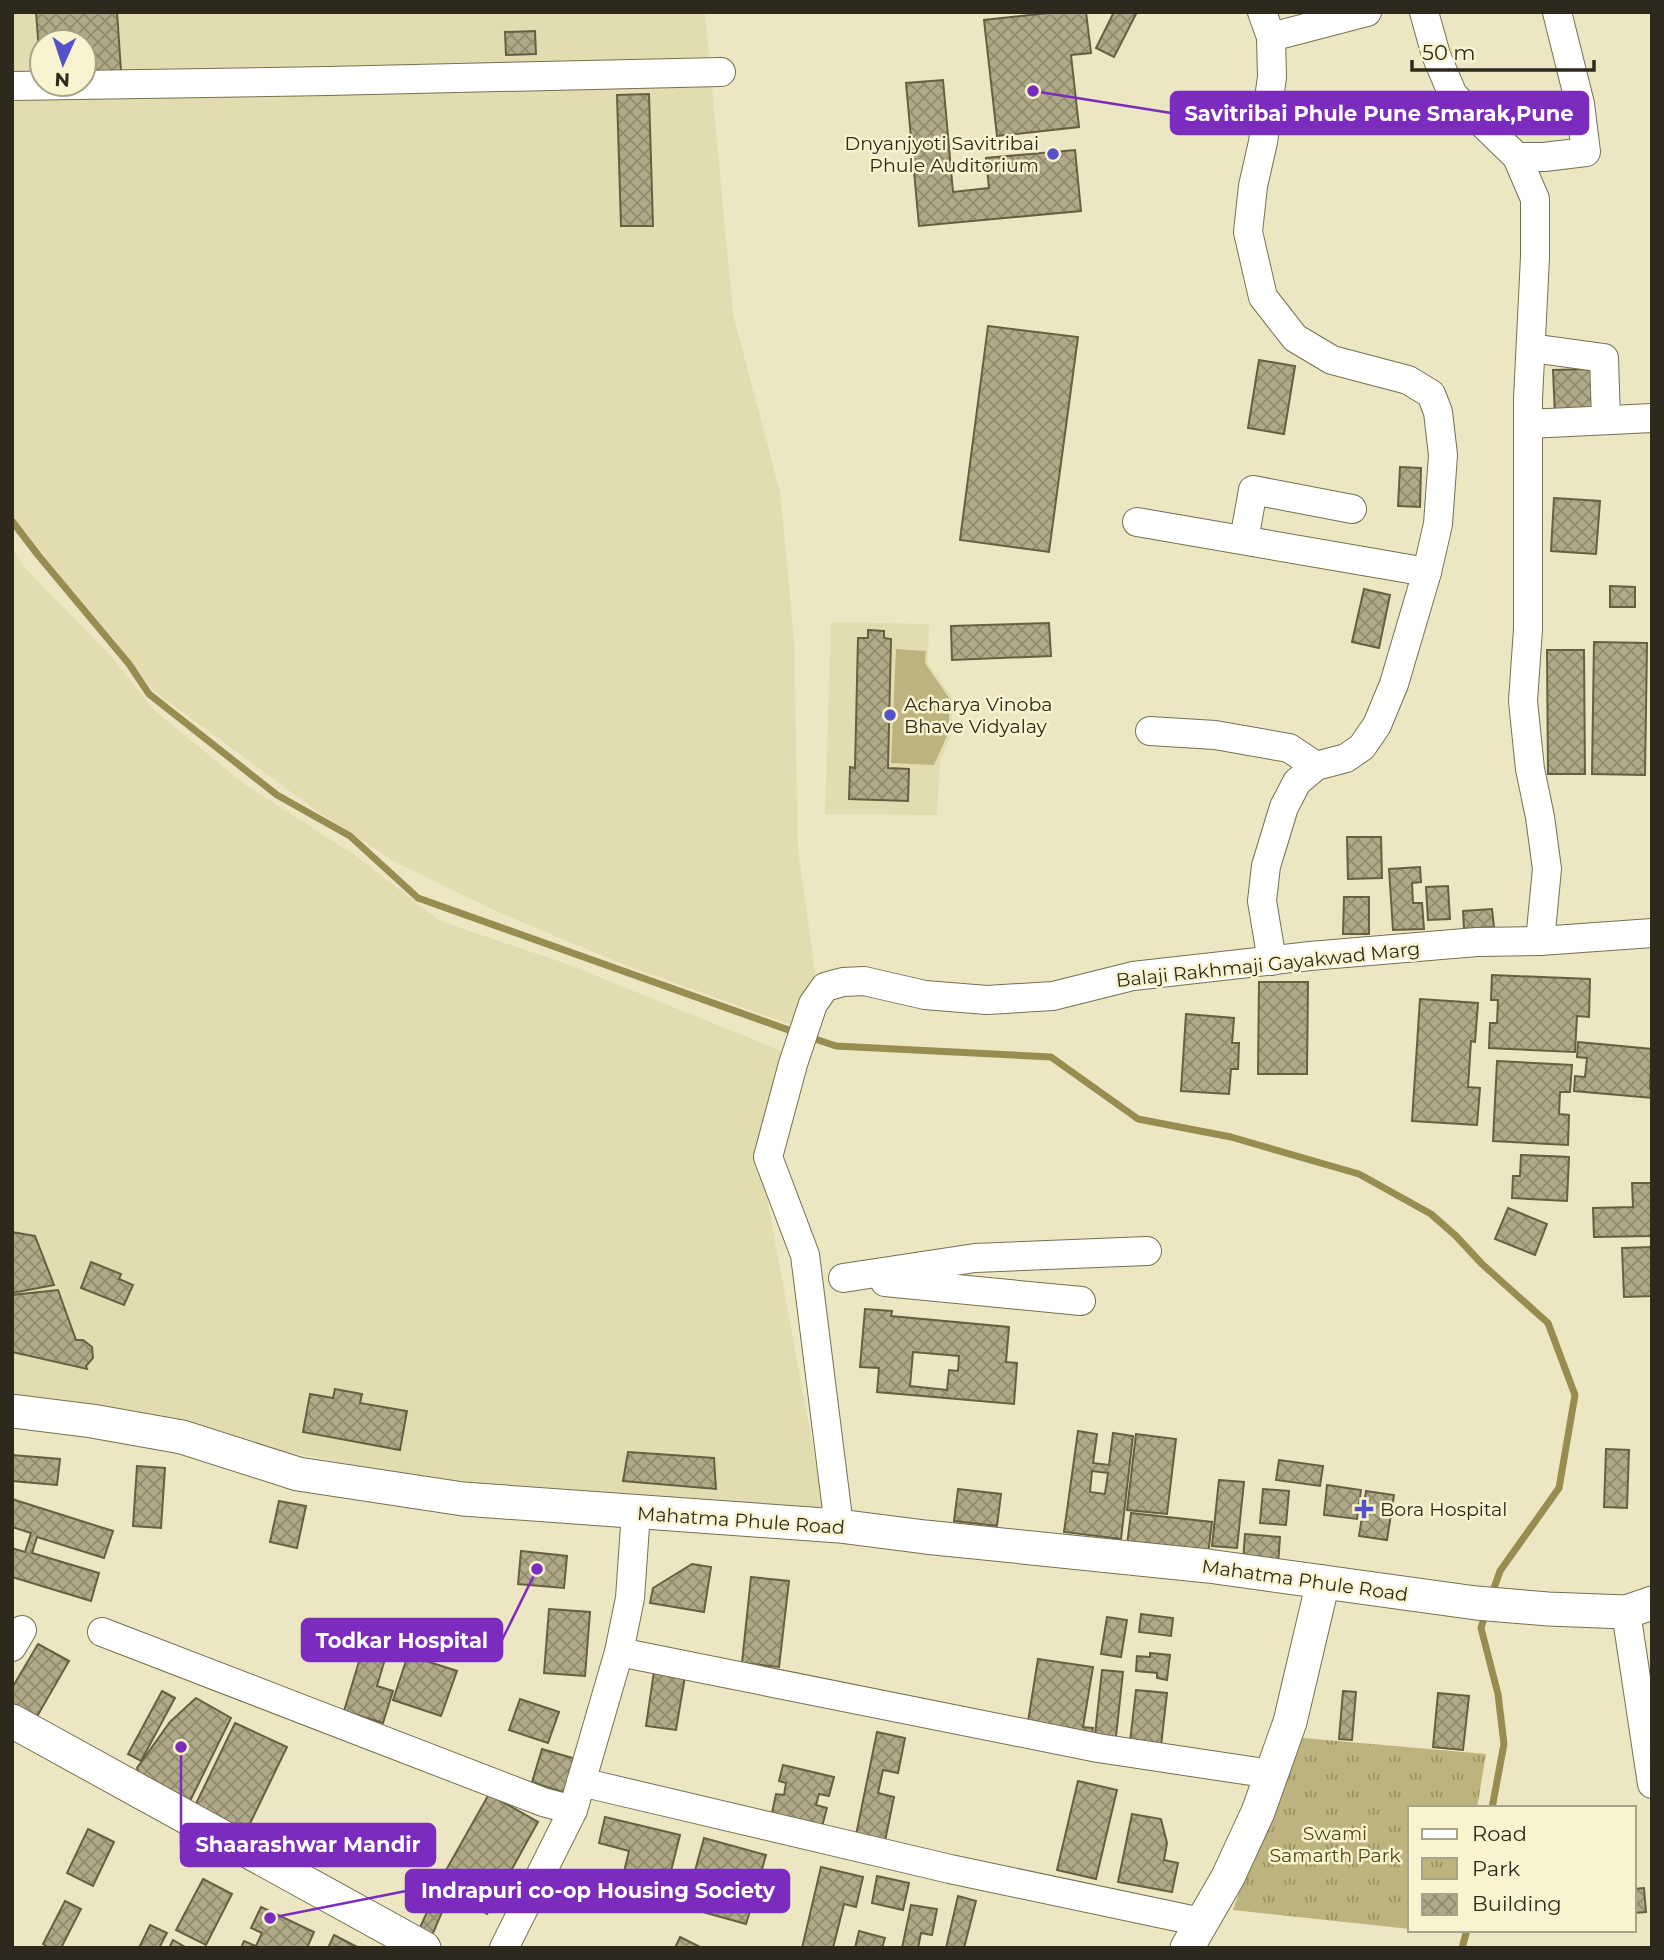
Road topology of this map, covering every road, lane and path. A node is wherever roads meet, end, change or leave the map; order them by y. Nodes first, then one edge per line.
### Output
1 (1367, 12) edge
2 (1424, 12) edge
3 (1557, 12) edge
4 (1266, 25) edge
5 (722, 72) dead end
6 (12, 86) edge
7 (1517, 157) junction
8 (1531, 348) junction
9 (1652, 418) edge
10 (1606, 420) junction
11 (1528, 424) junction
12 (1352, 509) dead end
13 (1137, 522) dead end
14 (1244, 540) junction
15 (1427, 572) junction
16 (1150, 731) dead end
17 (1316, 766) junction
18 (1652, 933) edge
19 (1540, 941) junction
20 (1272, 961) junction
21 (1147, 1251) dead end
22 (808, 1275) junction
23 (843, 1278) junction
24 (1081, 1301) dead end
25 (12, 1411) edge
26 (636, 1512) junction
27 (839, 1526) junction
28 (1323, 1582) junction
29 (1639, 1607) edge
30 (102, 1632) dead end
31 (619, 1652) junction
32 (12, 1721) edge
33 (1647, 1733) edge
34 (1271, 1774) junction
35 (581, 1782) junction
36 (1652, 1784) edge
37 (573, 1811) junction
38 (1194, 1935) edge
39 (424, 1948) edge
40 (504, 1948) edge

1 - 4 street
2 - 7 street
3 - 7 street
4 - 15 street
5 - 6 street
7 - 8 street
8 - 10 street
8 - 11 street
9 - 10 street
10 - 11 street
11 - 19 street
12 - 14 street
13 - 14 street
14 - 15 street
15 - 17 street
16 - 17 street
17 - 20 street
18 - 19 street, Balaji Rakhmaji Gayakwad Marg
19 - 20 street, Balaji Rakhmaji Gayakwad Marg
20 - 22 street, Balaji Rakhmaji Gayakwad Marg
21 - 23 street
22 - 23 street
22 - 27 street
23 - 24 street
25 - 26 street, Mahatma Phule Road
26 - 27 street, Mahatma Phule Road
26 - 31 street
27 - 28 street, Mahatma Phule Road
28 - 29 street, Mahatma Phule Road
28 - 34 street
29 - 33 street
30 - 37 street
31 - 34 street
31 - 35 street
32 - 39 street
33 - 36 street
34 - 38 street
35 - 37 street
35 - 38 street
37 - 40 street

